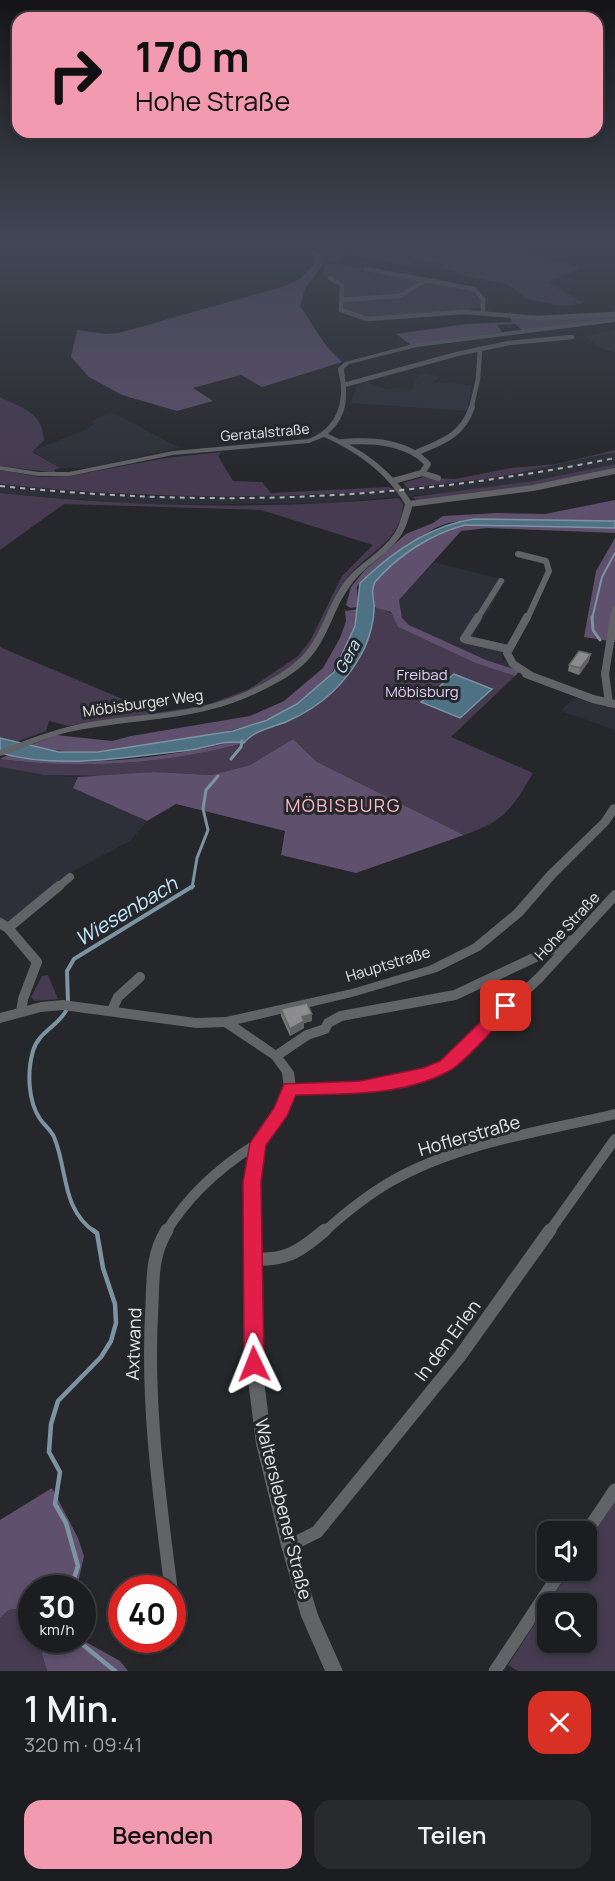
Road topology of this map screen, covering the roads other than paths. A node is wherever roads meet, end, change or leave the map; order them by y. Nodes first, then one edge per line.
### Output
1 (598, 322) edge
2 (572, 337) dead end
3 (480, 349) junction
4 (344, 385) junction
5 (326, 436) junction
6 (342, 442) junction
7 (418, 452) junction
8 (0, 468) edge
9 (615, 471) edge
10 (422, 473) junction
11 (438, 478) dead end
12 (393, 481) junction
13 (409, 504) junction
14 (518, 554) dead end
15 (501, 581) dead end
16 (615, 609) edge
17 (508, 649) junction
18 (612, 703) edge
19 (0, 753) edge
20 (615, 807) edge
21 (70, 877) dead end
22 (615, 895) edge
23 (4, 925) edge
24 (576, 939) junction
25 (140, 977) dead end
26 (112, 1010) junction
27 (21, 1012) junction
28 (0, 1018) edge
29 (226, 1022) junction
30 (276, 1056) junction
31 (290, 1088) junction
32 (615, 1114) edge
33 (615, 1139) edge
34 (258, 1143) junction
35 (251, 1259) junction
36 (615, 1490) edge
37 (594, 1521) edge
38 (289, 1546) junction
39 (170, 1575) edge
40 (554, 1581) edge
41 (334, 1671) edge
42 (495, 1671) edge

1 - 4 street, Geratalstraße
2 - 3 street
3 - 4 street
3 - 7 street
4 - 5 street, Geratalstraße
5 - 6 street
5 - 8 street, Geratalstraße
6 - 7 street
6 - 12 street
7 - 10 street
9 - 13 street
10 - 11 street
10 - 12 street
12 - 13 street
13 - 19 street, Möbisburger Weg
14 - 17 street
15 - 17 street
16 - 18 street
17 - 18 street
20 - 29 street, Hauptstraße
21 - 23 street
22 - 24 street, Hohe Straße
23 - 27 street
24 - 30 street
24 - 31 street, Hohe Straße
25 - 26 street
26 - 27 street, Hauptstraße
26 - 29 street, Hauptstraße
27 - 28 street, Hauptstraße
29 - 30 street
30 - 31 street
31 - 34 street, Walterslebener Straße
32 - 35 street, Hoflerstraße
33 - 38 street, In den Erlen
34 - 35 street, Walterslebener Straße
34 - 39 street, Axtwand
35 - 38 street, Walterslebener Straße
36 - 37 street
38 - 41 street, Walterslebener Straße
40 - 42 street

